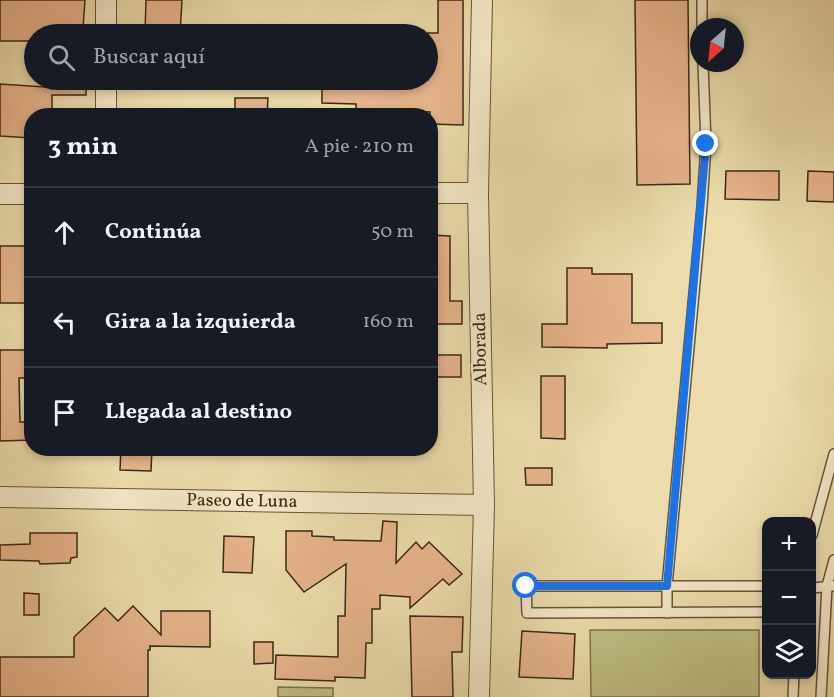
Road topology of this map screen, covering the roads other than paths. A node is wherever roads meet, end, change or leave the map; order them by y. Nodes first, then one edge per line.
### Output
1 (106, 0) edge
2 (482, 0) edge
3 (702, 0) edge
4 (702, 18) edge
5 (106, 24) edge
6 (703, 72) edge
7 (106, 90) edge
8 (106, 108) edge
9 (438, 193) edge
10 (478, 193) junction
11 (0, 194) edge
12 (24, 194) edge
13 (834, 454) edge
14 (0, 497) edge
15 (484, 505) junction
16 (816, 520) edge
17 (834, 560) edge
18 (667, 586) junction
19 (762, 586) edge
20 (830, 586) edge
21 (762, 612) edge
22 (667, 613) junction
23 (794, 679) edge
24 (480, 697) edge
25 (793, 697) edge
26 (821, 697) edge

1 - 5 street
2 - 10 street, Alborada
3 - 4 lane
6 - 18 lane
7 - 8 street
9 - 10 street
10 - 15 street, Alborada
11 - 12 street
13 - 16 lane
14 - 15 street, Paseo de Luna
15 - 24 street, Alborada
17 - 20 lane
18 - 19 lane
18 - 22 lane
18 - 22 lane
20 - 26 lane
21 - 22 lane
23 - 25 lane

